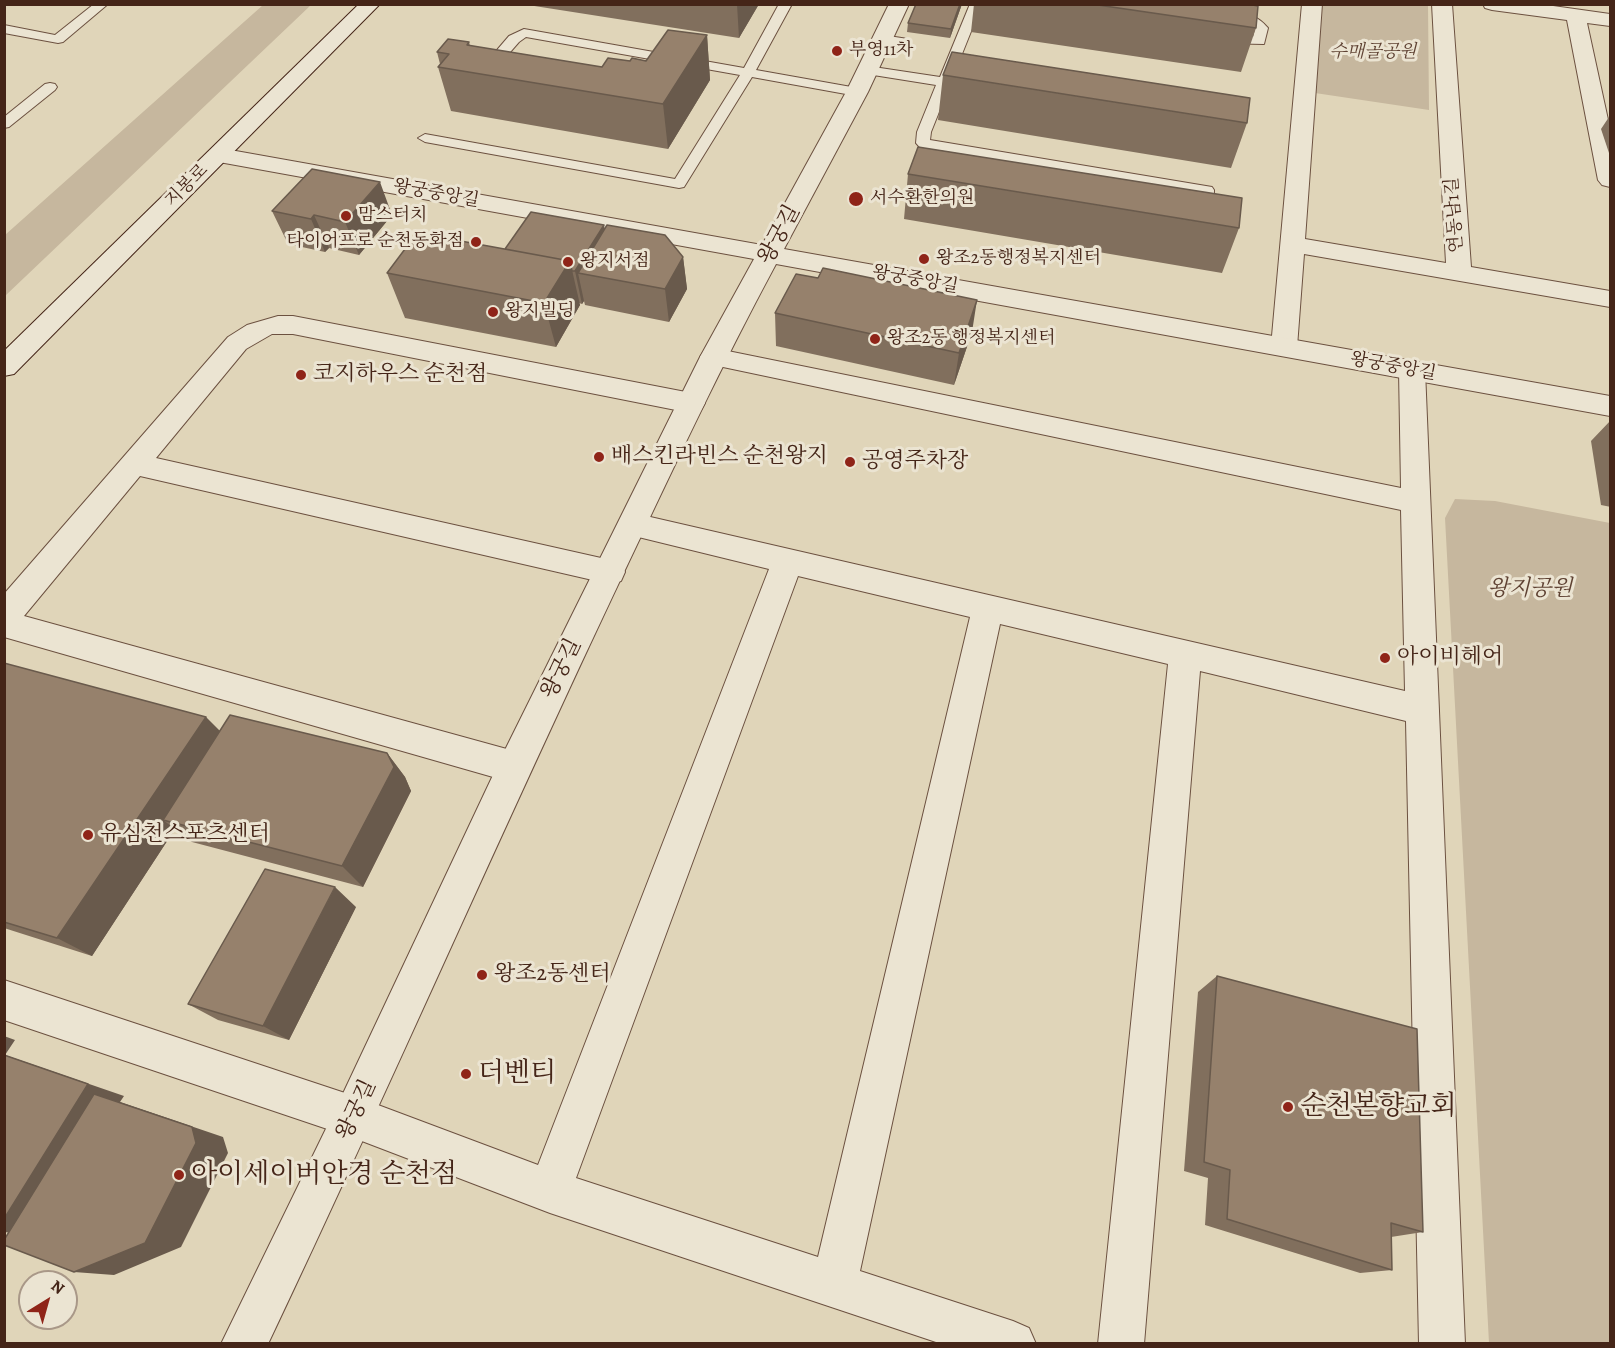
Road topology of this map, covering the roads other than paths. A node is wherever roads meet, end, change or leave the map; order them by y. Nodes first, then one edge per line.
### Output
1 (102, 4) edge
2 (371, 4) edge
3 (786, 4) edge
4 (899, 4) edge
5 (1312, 4) edge
6 (1442, 4) edge
7 (1491, 4) edge
8 (980, 6) edge
9 (1215, 12) edge
10 (1576, 16) junction
11 (1611, 20) edge
12 (4, 29) edge
13 (1204, 37) edge
14 (748, 73) junction
15 (494, 76) edge
16 (862, 81) junction
17 (945, 82) junction
18 (50, 87) dead end
19 (980, 88) edge
20 (4, 124) edge
21 (425, 138) dead end
22 (923, 143) junction
23 (219, 155) junction
24 (1611, 180) edge
25 (1294, 245) junction
26 (769, 254) junction
27 (1459, 273) junction
28 (1611, 299) edge
29 (1284, 347) junction
30 (713, 357) junction
31 (4, 367) edge
32 (1412, 370) junction
33 (691, 403) junction
34 (1611, 406) edge
35 (134, 464) junction
36 (1416, 502) junction
37 (633, 525) junction
38 (788, 561) junction
39 (610, 572) junction
40 (988, 608) junction
41 (4, 617) edge
42 (4, 624) edge
43 (1185, 654) junction
44 (1423, 710) junction
45 (514, 767) junction
46 (4, 1000) edge
47 (354, 1118) junction
48 (550, 1191) junction
49 (834, 1286) junction
50 (244, 1344) edge
51 (1013, 1344) edge
52 (1121, 1344) edge
53 (1442, 1344) edge

1 - 12 lane
2 - 23 street, 지봉로
3 - 14 lane
4 - 16 street, 왕궁길
5 - 25 street
6 - 27 street, 연동남1길
7 - 10 street
8 - 17 lane
9 - 13 lane
10 - 11 street
10 - 24 street
14 - 15 lane
14 - 16 lane
14 - 21 lane
16 - 17 lane
16 - 26 street, 왕궁길
17 - 19 lane
17 - 22 lane
18 - 20 lane
22 - 22 lane
23 - 26 street, 왕궁중앙길
23 - 31 street, 지봉로
25 - 27 street
25 - 29 street
26 - 29 street, 왕궁중앙길
26 - 30 street, 왕궁길
27 - 28 street, 연동남1길
29 - 32 street, 왕궁중앙길
30 - 33 street, 왕궁길
30 - 36 street
32 - 34 street, 왕궁중앙길
32 - 36 street
33 - 35 street
33 - 37 street, 왕궁길
35 - 39 street
35 - 41 street
36 - 44 street
37 - 38 street
37 - 39 street, 왕궁길
38 - 40 street
38 - 48 street
39 - 45 street, 왕궁길
40 - 43 street
40 - 49 street
42 - 45 street
43 - 44 street
43 - 52 street
44 - 53 street
45 - 47 street, 왕궁길
46 - 47 street
47 - 48 street
47 - 50 street, 왕궁길
48 - 49 street
49 - 51 street

